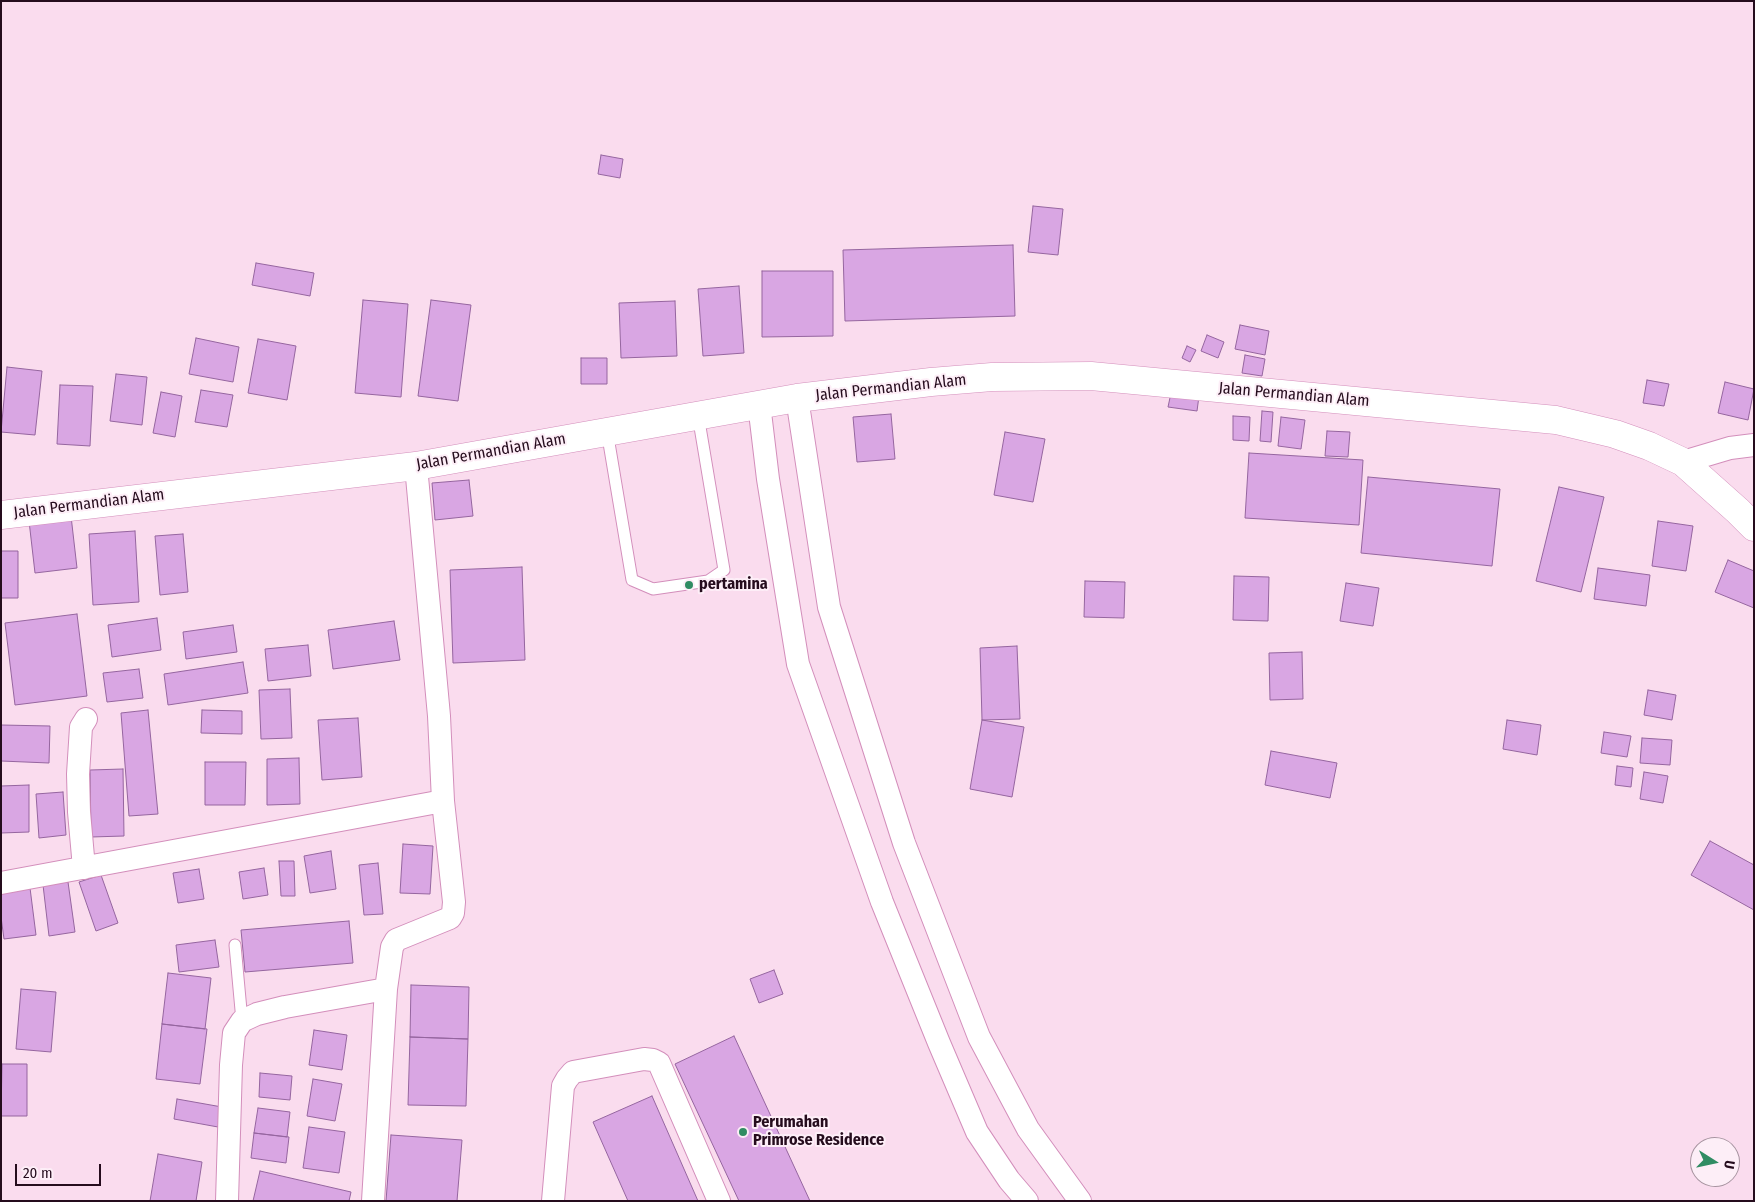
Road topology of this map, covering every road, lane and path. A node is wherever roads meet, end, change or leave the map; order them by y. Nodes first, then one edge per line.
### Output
1 (797, 398) junction
2 (759, 404) junction
3 (698, 415) junction
4 (607, 432) junction
5 (1754, 445) edge
6 (1683, 462) junction
7 (416, 466) junction
8 (1, 514) edge
9 (1754, 527) edge
10 (86, 719) dead end
11 (444, 801) junction
12 (84, 868) junction
13 (1, 883) edge
14 (235, 945) dead end
15 (386, 989) junction
16 (242, 1020) junction
17 (226, 1201) edge
18 (373, 1201) edge
19 (553, 1201) edge
20 (720, 1201) edge
21 (1027, 1201) edge
22 (1080, 1201) edge

1 - 2 main road, Jalan Permandian Alam
1 - 6 main road, Jalan Permandian Alam
1 - 22 street
2 - 3 main road, Jalan Permandian Alam
2 - 21 street
3 - 4 main road, Jalan Permandian Alam
3 - 4 lane
4 - 7 main road, Jalan Permandian Alam
5 - 6 street
6 - 9 main road, Jalan Permandian Alam
7 - 8 main road, Jalan Permandian Alam
7 - 11 street
10 - 12 street
11 - 12 street
11 - 15 street
12 - 13 street
14 - 16 lane
15 - 16 street
15 - 18 street
16 - 17 street
19 - 20 street

